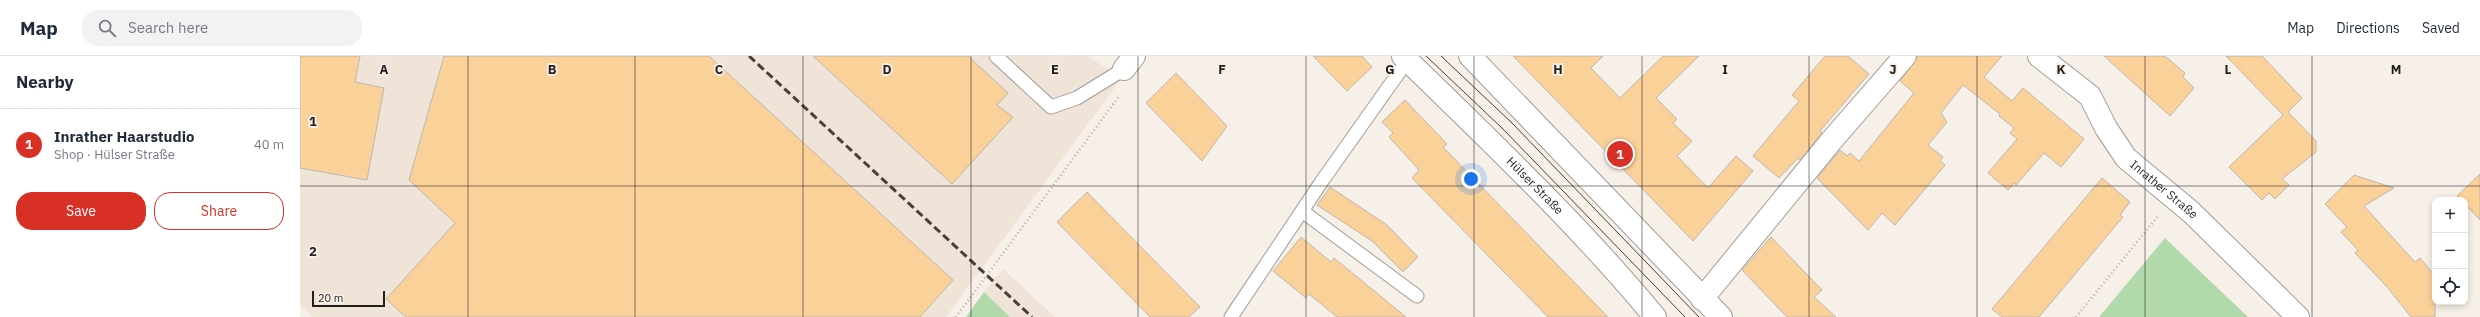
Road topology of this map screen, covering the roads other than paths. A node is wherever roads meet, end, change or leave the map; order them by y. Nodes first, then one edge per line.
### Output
1 (996, 56) edge
2 (1470, 56) edge
3 (1905, 56) edge
4 (2039, 56) edge
5 (1405, 58) edge
6 (1129, 63) edge
7 (1302, 211) junction
8 (1417, 296) dead end
9 (1702, 299) junction
10 (1231, 317) edge
11 (1655, 317) edge
12 (1721, 317) edge
13 (2298, 317) edge

1 - 6 lane
2 - 9 street
3 - 9 street
4 - 13 street, Inrather Straße
5 - 7 lane, Hülser Straße
5 - 11 street, Hülser Straße
7 - 8 lane
7 - 10 lane, Hülser Straße
9 - 12 street

